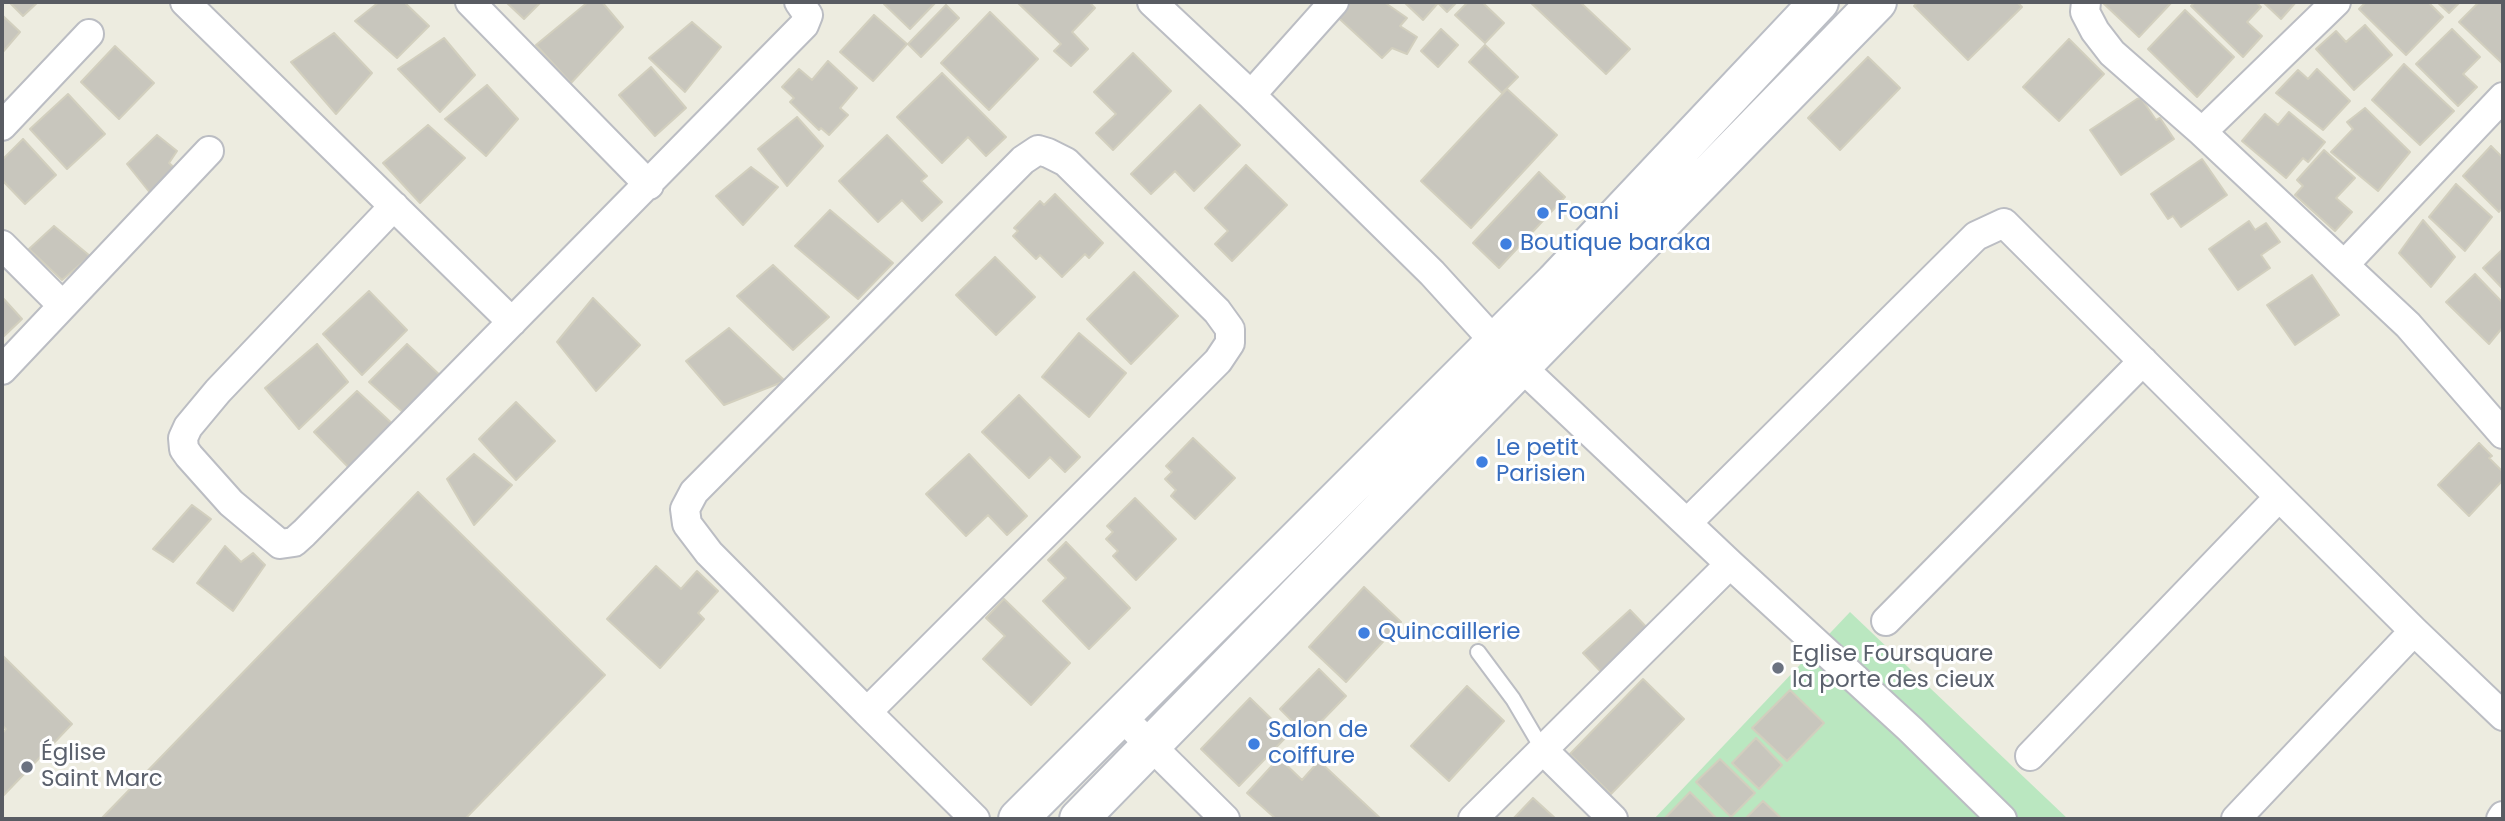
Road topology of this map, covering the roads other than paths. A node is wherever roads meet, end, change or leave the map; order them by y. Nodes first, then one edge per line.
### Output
1 (185, 2) edge
2 (470, 2) edge
3 (799, 2) edge
4 (1152, 2) edge
5 (1334, 2) edge
6 (1877, 2) edge
7 (2086, 2) edge
8 (2336, 2) edge
9 (1815, 3) edge
10 (89, 34) dead end
11 (1251, 96) junction
12 (2503, 97) edge
13 (2, 126) edge
14 (2202, 132) junction
15 (209, 151) dead end
16 (649, 185) junction
17 (394, 206) junction
18 (2, 245) edge
19 (2345, 264) junction
20 (62, 304) junction
21 (512, 322) junction
22 (1508, 354) junction
23 (2143, 361) junction
24 (2, 370) edge
25 (2499, 420) edge
26 (2279, 497) junction
27 (1687, 523) junction
28 (1730, 564) junction
29 (1886, 621) dead end
30 (2414, 631) junction
31 (1478, 652) dead end
32 (867, 712) junction
33 (1121, 716) junction
34 (2503, 716) edge
35 (1150, 745) junction
36 (1543, 750) junction
37 (2030, 756) dead end
38 (975, 819) edge
39 (1018, 819) edge
40 (1079, 819) edge
41 (1225, 819) edge
42 (1473, 819) edge
43 (1613, 819) edge
44 (2002, 819) edge
45 (2236, 819) edge

1 - 17 street
2 - 16 street
3 - 16 street
4 - 11 street
5 - 11 street
6 - 22 main road
7 - 14 street
8 - 14 street
9 - 22 main road
10 - 13 street
11 - 22 street
12 - 19 street
14 - 19 street
15 - 20 street
16 - 21 street
17 - 21 street
17 - 21 street
18 - 20 street
19 - 25 street
20 - 24 street
22 - 27 street
22 - 33 main road
22 - 35 main road
23 - 26 street
23 - 27 street
23 - 29 street
26 - 30 street
26 - 37 street
27 - 28 street
28 - 36 street
28 - 44 street
30 - 34 street
30 - 45 street
31 - 36 lane
32 - 32 street
32 - 38 street
33 - 35 street
33 - 39 main road
35 - 40 main road
35 - 41 street
36 - 42 street
36 - 43 street

